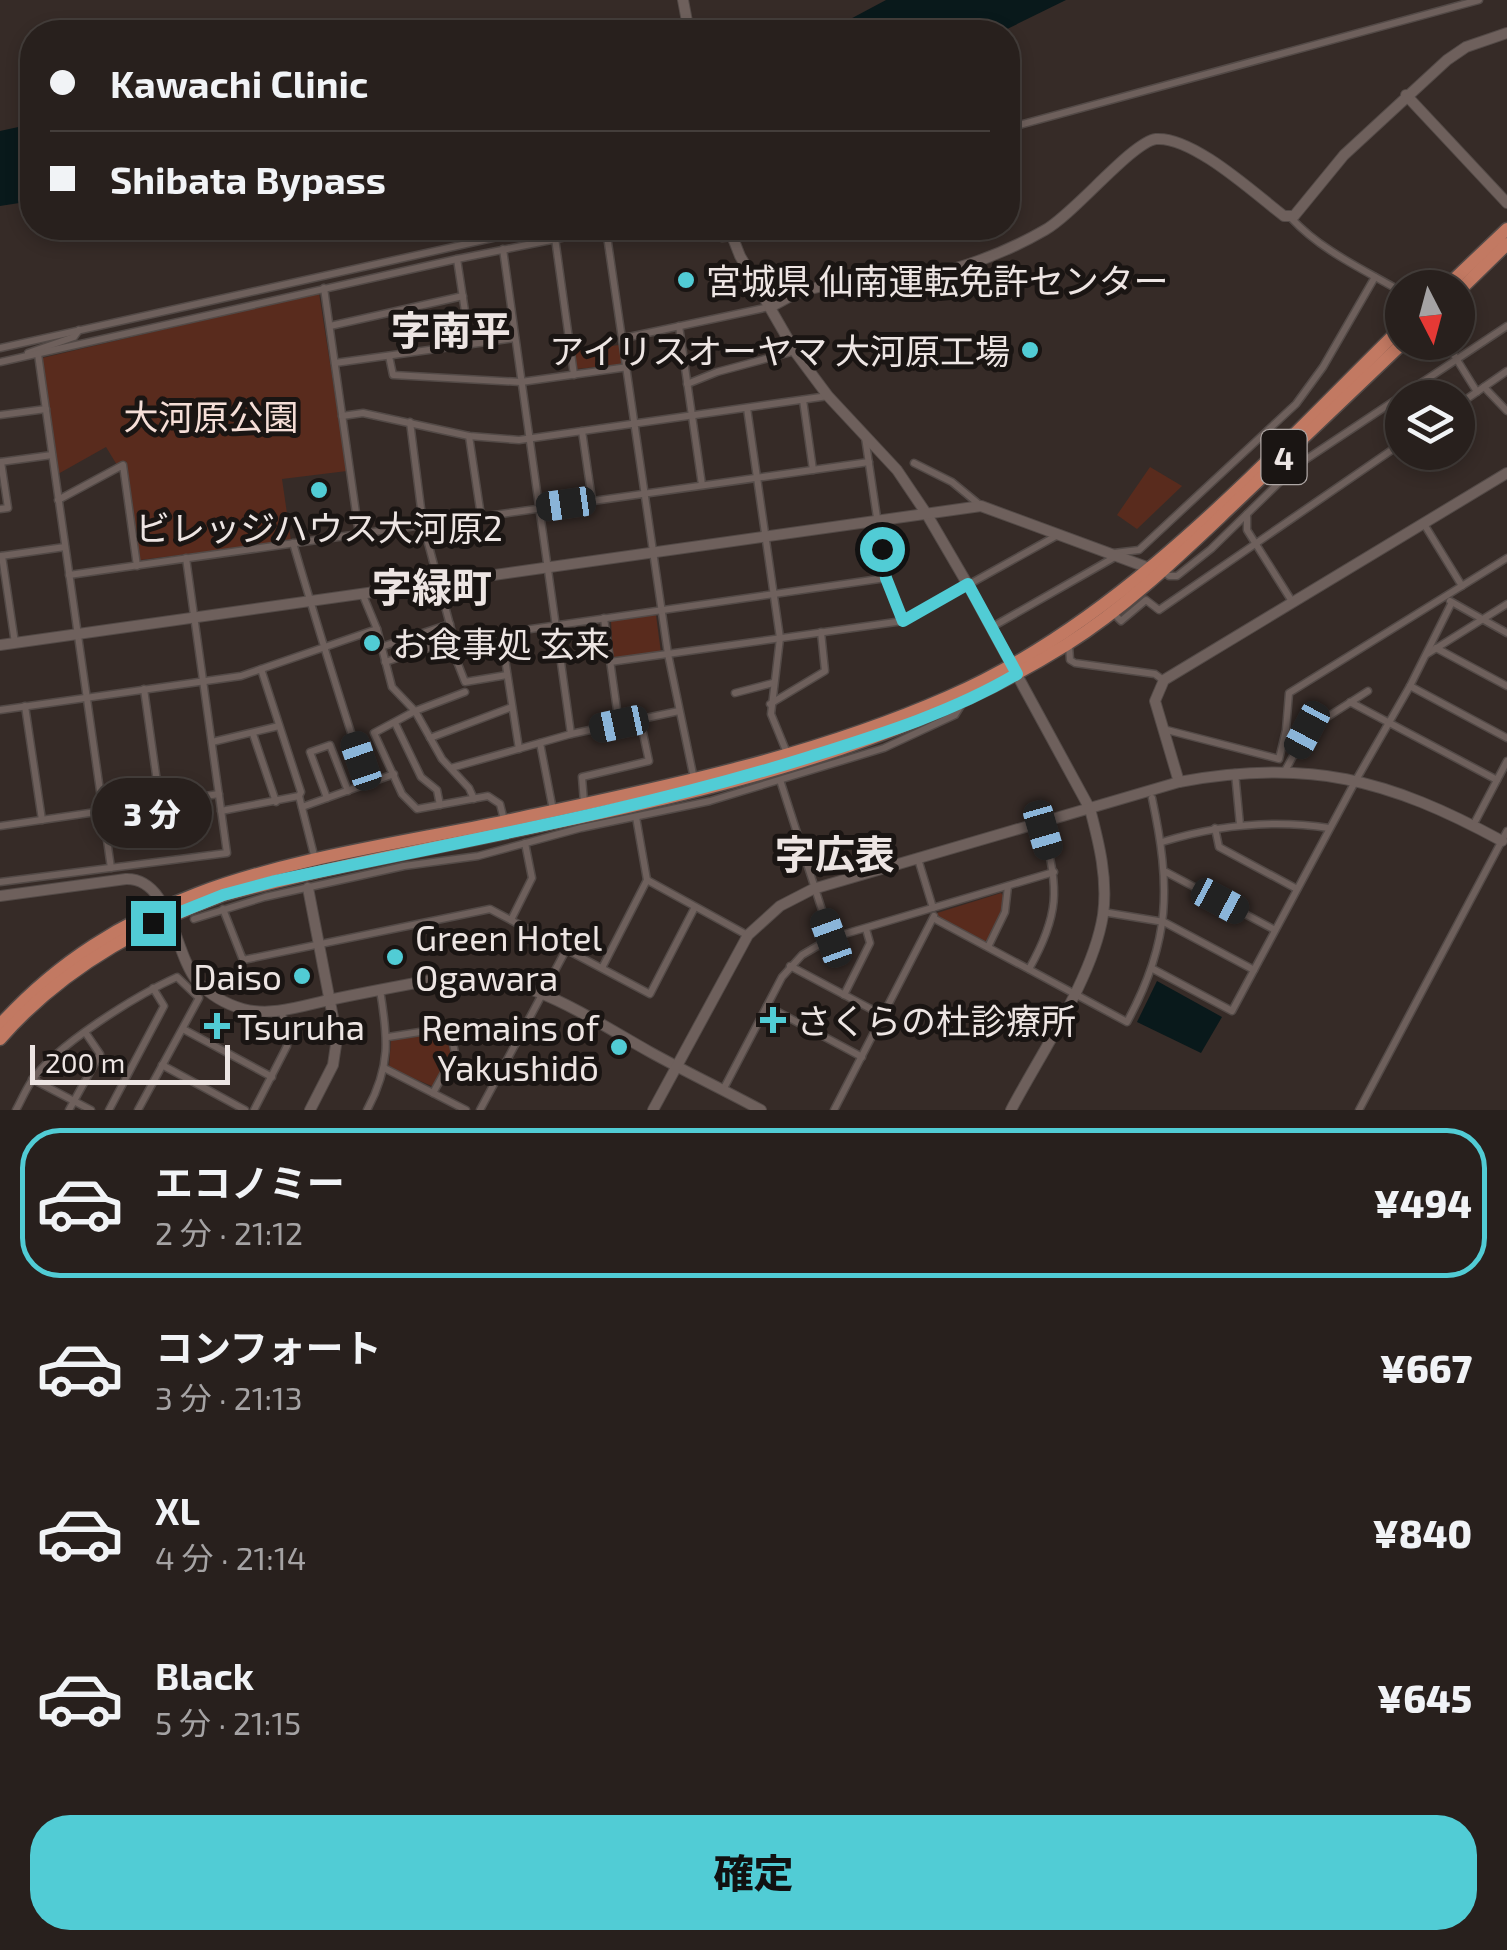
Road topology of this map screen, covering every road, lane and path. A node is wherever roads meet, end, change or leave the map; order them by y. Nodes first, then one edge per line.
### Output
1 (1479, 0) edge
2 (1507, 34) edge
3 (1406, 95) junction
4 (1020, 125) edge
5 (1507, 203) edge
6 (1290, 217) junction
7 (1507, 229) edge
8 (483, 240) edge
9 (546, 240) edge
10 (555, 240) edge
11 (608, 240) edge
12 (735, 240) edge
13 (1507, 244) edge
14 (503, 249) junction
15 (458, 258) junction
16 (1464, 270) edge
17 (1475, 275) edge
18 (1375, 277) junction
19 (1385, 283) edge
20 (324, 288) junction
21 (463, 296) junction
22 (770, 307) junction
23 (330, 326) junction
24 (679, 326) junction
25 (1507, 326) edge
26 (80, 330) junction
27 (515, 338) junction
28 (624, 338) junction
29 (470, 344) junction
30 (1385, 344) edge
31 (0, 348) edge
32 (1475, 348) edge
33 (795, 351) junction
34 (38, 354) junction
35 (390, 356) junction
36 (23, 357) junction
37 (1385, 359) edge
38 (1457, 360) joint
39 (0, 362) edge
40 (335, 363) junction
41 (628, 367) junction
42 (1507, 371) edge
43 (574, 374) junction
44 (521, 382) junction
45 (687, 384) junction
46 (1480, 389) junction
47 (1475, 393) edge
48 (828, 396) junction
49 (803, 400) junction
50 (747, 408) junction
51 (46, 409) junction
52 (1507, 411) edge
53 (0, 416) edge
54 (342, 416) junction
55 (692, 416) junction
56 (410, 422) junction
57 (636, 424) junction
58 (582, 431) junction
59 (864, 434) junction
60 (469, 436) junction
61 (529, 439) junction
62 (52, 455) junction
63 (1385, 455) edge
64 (1, 462) edge
65 (869, 462) junction
66 (914, 463) dead end
67 (813, 470) junction
68 (1507, 473) edge
69 (757, 478) junction
70 (702, 486) junction
71 (646, 493) junction
72 (58, 500) junction
73 (592, 500) junction
74 (981, 506) junction
75 (538, 508) junction
76 (0, 509) edge
77 (926, 513) junction
78 (1247, 514) junction
79 (481, 516) junction
80 (877, 520) junction
81 (423, 524) junction
82 (1424, 524) junction
83 (358, 534) junction
84 (1058, 535) junction
85 (766, 536) junction
86 (293, 543) junction
87 (1257, 544) junction
88 (65, 547) junction
89 (654, 552) junction
90 (1, 556) edge
91 (1112, 556) junction
92 (186, 558) junction
93 (1507, 558) edge
94 (137, 566) junction
95 (548, 567) junction
96 (1156, 569) junction
97 (69, 576) junction
98 (886, 578) junction
99 (438, 582) junction
100 (968, 584) junction
101 (1462, 586) junction
102 (362, 593) junction
103 (774, 594) junction
104 (1449, 600) junction
105 (310, 601) junction
106 (1294, 604) junction
107 (1507, 604) edge
108 (662, 610) junction
109 (1112, 612) junction
110 (194, 617) junction
111 (604, 618) junction
112 (1482, 620) junction
113 (903, 621) junction
114 (450, 624) junction
115 (556, 626) junction
116 (991, 627) junction
117 (377, 629) junction
118 (821, 632) junction
119 (501, 633) junction
120 (1507, 633) edge
121 (77, 634) junction
122 (780, 638) junction
123 (452, 640) junction
124 (15, 643) junction
125 (1069, 643) junction
126 (0, 645) edge
127 (324, 647) junction
128 (381, 647) junction
129 (1436, 648) junction
130 (668, 654) junction
131 (1426, 654) junction
132 (385, 662) junction
133 (610, 662) junction
134 (261, 669) junction
135 (1014, 669) junction
136 (508, 675) junction
137 (1164, 680) junction
138 (203, 681) junction
139 (773, 683) junction
140 (1410, 686) junction
141 (1507, 686) edge
142 (144, 689) junction
143 (1368, 691) dead end
144 (465, 692) dead end
145 (736, 693) dead end
146 (86, 698) junction
147 (962, 702) junction
148 (1350, 702) junction
149 (770, 704) junction
150 (25, 706) junction
151 (512, 708) junction
152 (0, 710) edge
153 (415, 711) junction
154 (679, 711) junction
155 (640, 720) junction
156 (1390, 722) junction
157 (394, 723) junction
158 (619, 724) junction
159 (280, 726) junction
160 (1162, 728) junction
161 (253, 734) junction
162 (571, 734) junction
163 (430, 738) junction
164 (1507, 738) edge
165 (212, 742) junction
166 (540, 743) junction
167 (518, 749) junction
168 (787, 753) junction
169 (1281, 757) junction
170 (1507, 761) edge
171 (1287, 766) junction
172 (451, 768) junction
173 (1235, 773) junction
174 (394, 774) junction
175 (694, 780) junction
176 (780, 780) junction
177 (1356, 780) junction
178 (1496, 780) junction
179 (1179, 782) junction
180 (368, 784) junction
181 (348, 791) junction
182 (219, 794) junction
183 (298, 796) junction
184 (327, 798) junction
185 (1152, 798) dead end
186 (474, 799) junction
187 (276, 802) junction
188 (160, 803) junction
189 (584, 804) junction
190 (440, 805) junction
191 (302, 807) junction
192 (1090, 808) junction
193 (554, 810) junction
194 (103, 811) junction
195 (221, 811) junction
196 (636, 817) junction
197 (42, 820) junction
198 (1476, 820) dead end
199 (504, 821) junction
200 (1240, 825) junction
201 (0, 826) edge
202 (1215, 828) junction
203 (1329, 828) junction
204 (1043, 830) dead end
205 (1505, 838) edge
206 (1162, 842) junction
207 (525, 843) junction
208 (918, 859) junction
209 (316, 866) junction
210 (111, 868) junction
211 (1054, 872) junction
212 (1166, 872) junction
213 (647, 880) junction
214 (0, 882) edge
215 (1008, 886) junction
216 (308, 888) junction
217 (1296, 889) junction
218 (813, 890) junction
219 (0, 896) edge
220 (696, 907) junction
221 (223, 908) junction
222 (932, 908) junction
223 (165, 911) junction
224 (1104, 912) junction
225 (934, 919) junction
226 (194, 920) dead end
227 (511, 920) junction
228 (1164, 922) junction
229 (866, 929) junction
230 (1275, 930) junction
231 (748, 935) junction
232 (831, 938) junction
233 (320, 944) junction
234 (988, 947) junction
235 (566, 950) junction
236 (790, 966) junction
237 (602, 968) junction
238 (1029, 969) junction
239 (1153, 969) junction
240 (1254, 970) junction
241 (153, 988) junction
242 (380, 990) junction
243 (1074, 993) junction
244 (542, 994) junction
245 (844, 994) junction
246 (331, 1000) junction
247 (767, 1006) junction
248 (282, 1010) junction
249 (884, 1016) junction
250 (0, 1025) edge
251 (450, 1025) junction
252 (183, 1028) junction
253 (85, 1032) junction
254 (519, 1036) junction
255 (388, 1037) junction
256 (0, 1040) edge
257 (862, 1057) junction
258 (162, 1065) junction
259 (675, 1066) junction
260 (384, 1068) junction
261 (272, 1076) junction
262 (32, 1079) junction
263 (724, 1090) junction
264 (433, 1093) junction
265 (74, 1101) junction
266 (16, 1110) edge
267 (69, 1110) edge
268 (91, 1110) edge
269 (108, 1110) edge
270 (138, 1110) edge
271 (245, 1110) edge
272 (254, 1110) edge
273 (310, 1110) edge
274 (367, 1110) edge
275 (466, 1110) edge
276 (480, 1110) edge
277 (653, 1110) edge
278 (761, 1110) edge
279 (834, 1110) edge
280 (1011, 1110) edge
281 (1359, 1110) edge

1 - 4 street
2 - 3 street
3 - 5 street
3 - 6 street
6 - 18 street
6 - 22 street
7 - 16 highway
8 - 26 street
9 - 14 street
10 - 43 street
11 - 28 street
12 - 22 street
13 - 17 highway
14 - 15 street
14 - 27 street
15 - 20 street
15 - 21 street
18 - 19 street
18 - 91 street
20 - 23 street
20 - 34 street
21 - 23 street
21 - 29 street
22 - 24 street
22 - 33 street
23 - 40 street
24 - 28 street
24 - 45 street
25 - 32 street
26 - 31 street
26 - 36 street
27 - 29 street
27 - 44 street
28 - 41 street
29 - 35 street
30 - 96 highway, 4
33 - 45 street
33 - 48 street
34 - 36 street
34 - 51 street
35 - 40 street
35 - 44 street
36 - 39 street
37 - 96 highway, 4
38 - 46 street
38 - 78 street
40 - 54 street
41 - 43 street
41 - 57 street
42 - 46 street
43 - 44 street
44 - 61 street
45 - 55 street
46 - 47 street
46 - 52 street
48 - 49 street
48 - 59 street
49 - 50 street
49 - 67 street
50 - 55 street
50 - 69 street
51 - 53 street
51 - 62 street
54 - 56 street
54 - 83 street
55 - 57 street
55 - 70 street
56 - 60 street
56 - 81 street
57 - 58 street
57 - 71 street
58 - 61 street
58 - 73 street
59 - 65 street
59 - 77 street
60 - 61 street
60 - 79 street
61 - 75 street
62 - 64 street
62 - 72 street
63 - 87 street
64 - 76 street
65 - 67 street
65 - 80 street
66 - 74 street
67 - 69 street
68 - 82 street
69 - 70 street
69 - 85 street
70 - 71 street
71 - 73 street
71 - 89 street
72 - 88 street
72 - 94 street
73 - 75 street
74 - 77 street
74 - 84 street
75 - 79 street
75 - 95 street
77 - 80 street
77 - 100 street
78 - 87 street
78 - 96 street
79 - 81 street
80 - 85 street
80 - 98 street
81 - 83 street
81 - 99 street
82 - 101 street
82 - 106 street
83 - 86 street
84 - 91 street
84 - 100 street
85 - 89 street
85 - 103 street
86 - 92 street
86 - 105 street
87 - 106 street
87 - 109 street
88 - 90 street
88 - 97 street
89 - 95 street
89 - 108 street
90 - 124 street
91 - 96 street
91 - 116 street
92 - 94 street
92 - 110 street
93 - 101 street
94 - 97 street
95 - 99 street
95 - 115 street
96 - 109 highway, 4
96 - 135 highway, 4
97 - 121 street
98 - 103 street
98 - 113 street
99 - 102 street
99 - 114 street
100 - 113 street
100 - 116 street
101 - 104 street
102 - 105 street
102 - 117 street
103 - 108 street
103 - 122 street
104 - 112 street
104 - 131 street
104 - 169 street
105 - 110 street
105 - 127 street
106 - 137 street
107 - 112 street
108 - 111 street
108 - 130 street
109 - 125 highway, 4
110 - 121 street
110 - 138 street
111 - 115 street
111 - 133 street
112 - 120 street
112 - 129 street
113 - 118 street
114 - 123 street
114 - 128 street
115 - 119 street
115 - 162 street
116 - 135 street
117 - 127 street
117 - 128 street
118 - 122 street
118 - 149 street
119 - 123 street
119 - 136 street
121 - 124 street
121 - 146 street
122 - 130 street
122 - 139 street
123 - 132 street
123 - 136 street
124 - 126 street
125 - 135 highway, 4
125 - 137 street
127 - 134 street
127 - 180 street
128 - 132 street
129 - 131 street
129 - 141 street
130 - 133 street
130 - 154 street
131 - 140 street
132 - 153 street
133 - 158 street
134 - 138 street
134 - 159 street
135 - 147 highway, 4
135 - 168 highway, 4
135 - 192 street
136 - 151 street
137 - 160 street
138 - 142 street
138 - 165 street
139 - 145 street
139 - 149 street
140 - 156 street
140 - 164 street
142 - 146 street
142 - 188 street
143 - 148 street
144 - 153 street
146 - 150 street
146 - 194 street
147 - 176 street
147 - 209 highway, 4
148 - 156 street
148 - 171 street
149 - 168 street
150 - 152 street
150 - 197 street
151 - 163 street
151 - 167 street
153 - 157 street
153 - 163 street
154 - 155 street
154 - 175 street
155 - 158 street
155 - 189 street
156 - 177 street
156 - 178 street
157 - 174 street
157 - 190 street
158 - 162 street
159 - 161 street
159 - 183 street
160 - 169 street
160 - 179 street
161 - 165 street
161 - 187 street
162 - 166 street
163 - 172 street
165 - 182 street
166 - 167 street
166 - 193 street
167 - 172 street
168 - 175 highway, 4
169 - 171 street
170 - 178 street
171 - 173 street
171 - 177 street
172 - 186 street
173 - 179 street
173 - 200 street
174 - 180 street
174 - 190 street
175 - 189 highway, 4
176 - 196 street
176 - 218 street
177 - 203 street
177 - 205 street
178 - 198 street
179 - 192 street
180 - 181 street
181 - 184 street
181 - 184 street
182 - 188 street
182 - 195 street
183 - 187 street
183 - 191 street
184 - 191 street
185 - 206 street
186 - 190 street
186 - 199 street
187 - 195 street
188 - 194 street
189 - 193 highway, 4
191 - 209 street
192 - 208 street
192 - 224 street
193 - 199 highway, 4
194 - 197 street
194 - 210 street
195 - 210 street
196 - 207 street
196 - 213 street
197 - 201 street
199 - 209 highway, 4
200 - 202 street
200 - 203 street
202 - 206 street
202 - 217 street
203 - 217 street
204 - 211 street
205 - 281 street
206 - 212 street
207 - 216 street
207 - 227 street
208 - 218 street
208 - 222 street
209 - 223 highway, 4
210 - 214 street
211 - 215 street
211 - 238 street
212 - 228 street
212 - 230 street
213 - 220 street
213 - 237 street
215 - 222 street
215 - 234 street
216 - 221 street
216 - 233 street
217 - 230 street
218 - 231 street
218 - 232 street
219 - 223 street
220 - 231 street
220 - 237 street
221 - 226 street
221 - 233 street
222 - 225 street
222 - 229 street
223 - 248 street
223 - 250 highway, 4
223 - 256 highway, 4
224 - 228 street
224 - 243 street
225 - 234 street
225 - 249 street
227 - 233 street
227 - 235 street
228 - 239 street
228 - 240 street
229 - 232 street
229 - 245 street
230 - 240 street
231 - 259 street
232 - 236 street
233 - 246 street
234 - 238 street
235 - 237 street
235 - 244 street
236 - 245 street
236 - 247 street
238 - 243 street
239 - 240 street
239 - 243 street
241 - 252 street
241 - 253 street
241 - 269 street
242 - 244 street
242 - 246 street
242 - 255 street
243 - 280 street
244 - 254 street
244 - 259 street
245 - 249 street
246 - 248 street
246 - 273 street
247 - 257 street
247 - 263 street
248 - 261 street
249 - 257 street
251 - 254 street
251 - 255 street
251 - 264 street
252 - 258 street
252 - 261 street
253 - 262 street
253 - 265 street
254 - 276 street
255 - 260 street
257 - 279 street
258 - 270 street
258 - 271 street
259 - 263 street
259 - 277 street
260 - 264 street
260 - 274 street
261 - 272 street
262 - 265 street
262 - 266 street
263 - 278 street
264 - 275 street
265 - 267 street
265 - 268 street

